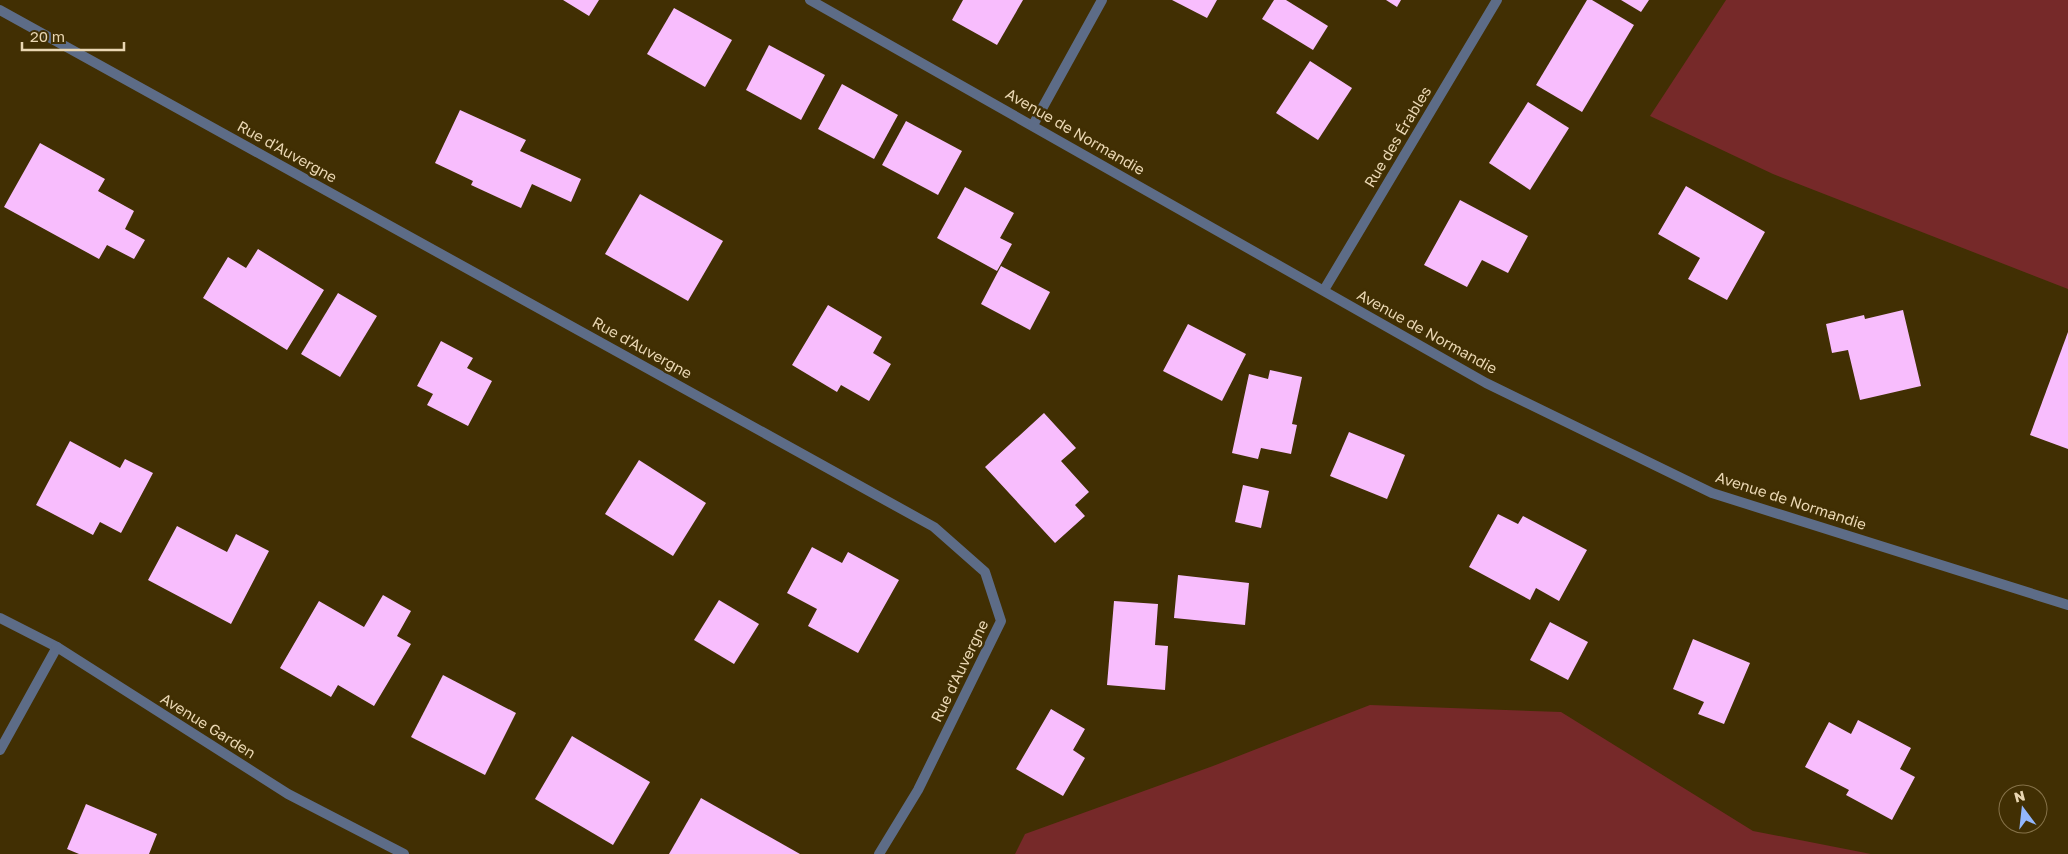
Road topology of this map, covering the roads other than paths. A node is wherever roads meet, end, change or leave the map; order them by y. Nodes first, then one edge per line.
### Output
1 (810, 0) edge
2 (1102, 0) edge
3 (1497, 0) edge
4 (0, 10) edge
5 (1033, 125) junction
6 (1324, 290) junction
7 (2068, 605) edge
8 (0, 618) edge
9 (57, 648) junction
10 (0, 750) edge
11 (404, 854) edge
12 (879, 854) edge

1 - 5 street, Avenue de Normandie
2 - 5 street
3 - 6 street, Rue des Érables
4 - 12 street, Rue d'Auvergne
5 - 6 street, Avenue de Normandie
6 - 7 street, Avenue de Normandie
8 - 9 street, Avenue Garden
9 - 10 street
9 - 11 street, Avenue Garden

